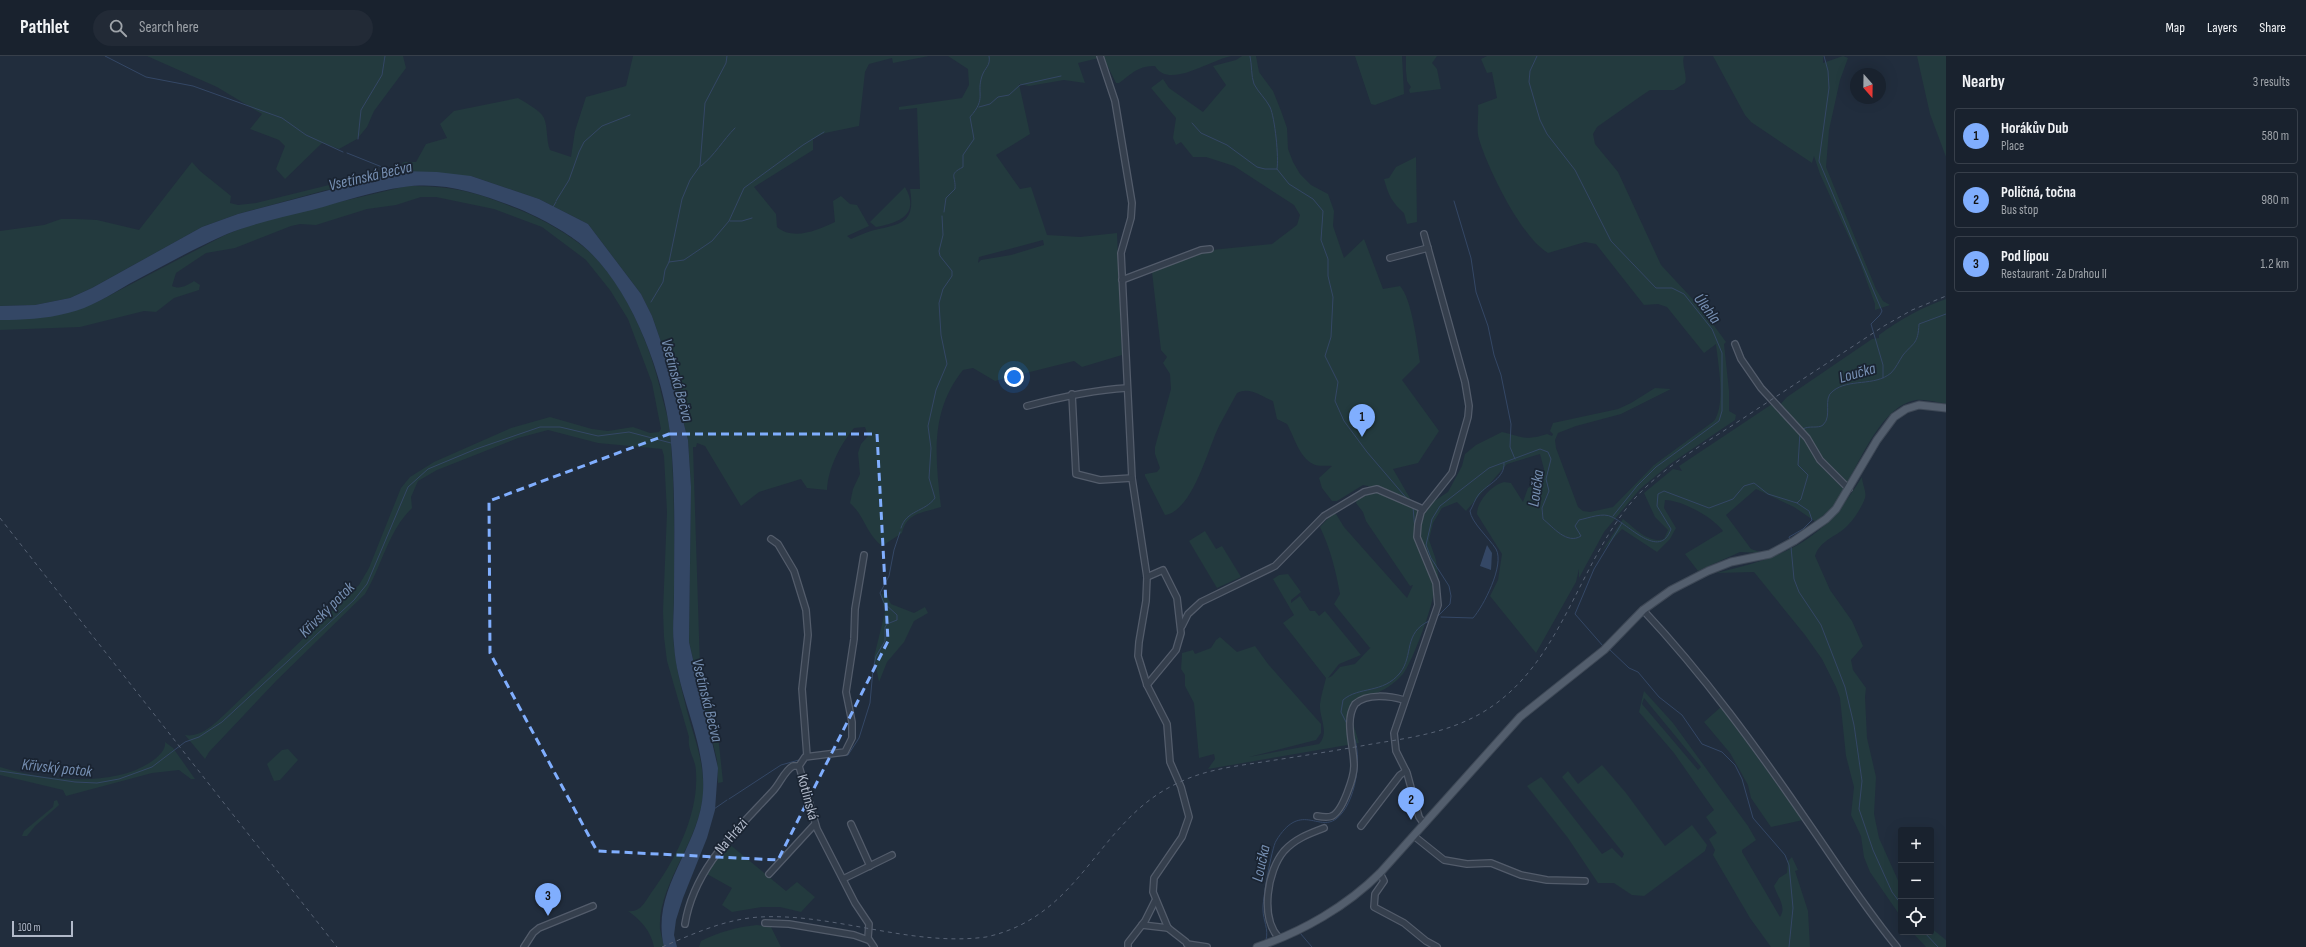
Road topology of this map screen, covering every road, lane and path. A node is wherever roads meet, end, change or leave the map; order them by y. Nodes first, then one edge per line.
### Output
1 (1100, 56) edge
2 (1424, 234) dead end
3 (1428, 248) junction
4 (1210, 249) dead end
5 (1390, 258) dead end
6 (1122, 280) junction
7 (1734, 344) dead end
8 (1127, 388) junction
9 (1072, 394) junction
10 (1027, 406) dead end
11 (1946, 408) edge
12 (1132, 478) junction
13 (1849, 489) junction
14 (1423, 508) junction
15 (771, 539) dead end
16 (864, 554) dead end
17 (1147, 577) junction
18 (1643, 610) junction
19 (1182, 626) junction
20 (1147, 685) junction
21 (1404, 700) junction
22 (802, 760) junction
23 (1406, 771) junction
24 (1317, 816) dead end
25 (815, 824) junction
26 (851, 824) dead end
27 (1424, 824) junction
28 (1361, 826) dead end
29 (1324, 828) dead end
30 (1414, 836) junction
31 (892, 855) dead end
32 (870, 866) junction
33 (1380, 873) junction
34 (769, 874) dead end
35 (843, 880) junction
36 (1585, 881) dead end
37 (1156, 901) junction
38 (593, 906) dead end
39 (686, 924) dead end
40 (766, 924) dead end
41 (1142, 924) junction
42 (1168, 928) junction
43 (1279, 938) junction
44 (868, 940) junction
45 (1188, 945) edge
46 (1267, 945) edge
47 (524, 947) edge
48 (874, 947) edge
49 (1128, 947) edge
50 (1207, 947) edge
51 (1257, 947) edge
52 (1437, 947) edge
53 (1897, 947) edge

1 - 6 street
2 - 3 street
3 - 5 street
3 - 14 street
4 - 6 street
6 - 8 street
7 - 13 street
8 - 9 street
8 - 12 street
9 - 10 street
9 - 12 street
11 - 13 main road
12 - 17 street
13 - 18 main road
14 - 19 street
14 - 21 street
15 - 22 street
16 - 22 street, Kotlinská
17 - 19 street
17 - 20 street
18 - 27 main road
18 - 53 street
19 - 20 street
20 - 37 street
21 - 23 street
21 - 24 street
22 - 25 street, Kotlinská
22 - 39 street, Na Hrázi
23 - 27 street
23 - 28 street
25 - 34 street
25 - 35 street, Kotlinská
26 - 32 street
27 - 30 main road
29 - 43 street
30 - 33 main road
30 - 36 street
31 - 32 street
32 - 35 street
33 - 43 main road
33 - 52 street
35 - 44 street, Kotlinská
37 - 41 street
37 - 42 street
38 - 47 street
40 - 44 street
41 - 42 street
41 - 49 street
42 - 45 street
43 - 46 main road
44 - 48 street
45 - 50 street
46 - 51 main road

